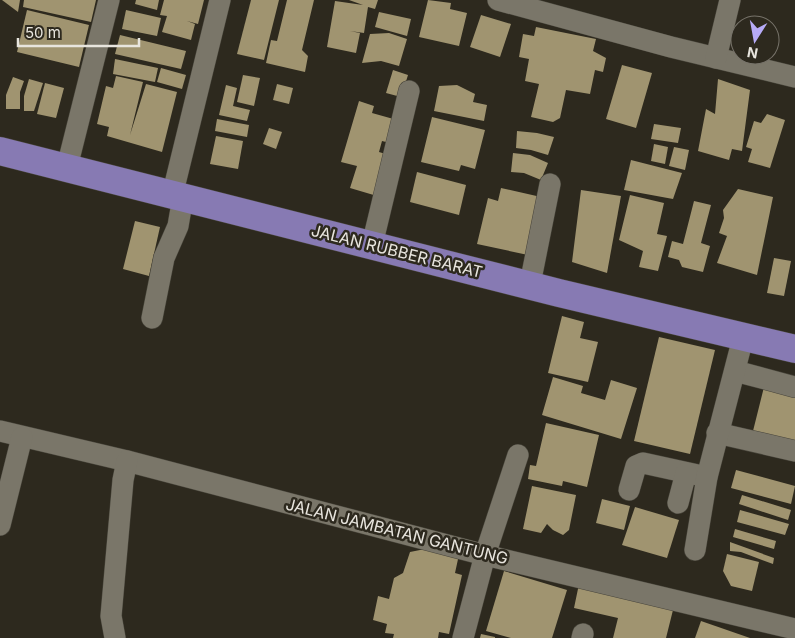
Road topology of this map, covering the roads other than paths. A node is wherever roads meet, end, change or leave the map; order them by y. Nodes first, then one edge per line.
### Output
1 (109, 0) edge
2 (220, 0) edge
3 (730, 0) edge
4 (504, 1) edge
5 (716, 58) junction
6 (795, 77) edge
7 (409, 91) dead end
8 (0, 151) edge
9 (67, 167) junction
10 (550, 184) dead end
11 (177, 196) junction
12 (372, 245) junction
13 (530, 284) junction
14 (152, 318) dead end
15 (743, 338) junction
16 (795, 349) edge
17 (734, 372) junction
18 (795, 387) edge
19 (0, 431) edge
20 (717, 433) junction
21 (22, 436) junction
22 (795, 451) edge
23 (518, 455) dead end
24 (127, 461) junction
25 (686, 473) junction
26 (707, 477) junction
27 (630, 490) dead end
28 (678, 502) dead end
29 (0, 525) edge
30 (695, 550) dead end
31 (485, 554) junction
32 (783, 631) edge
33 (115, 638) edge
34 (463, 638) edge

1 - 9 street
2 - 11 street
3 - 5 street
4 - 5 street
5 - 6 street
7 - 12 street
8 - 9 main road, JALAN RUBBER BARAT
9 - 11 main road, JALAN RUBBER BARAT
10 - 13 street
11 - 12 main road, JALAN RUBBER BARAT
11 - 14 street
12 - 13 main road, JALAN RUBBER BARAT
13 - 15 main road, JALAN RUBBER BARAT
15 - 16 main road, JALAN RUBBER BARAT
15 - 17 street
17 - 18 street
17 - 20 street
19 - 21 street, JALAN JAMBATAN GANTUNG
20 - 22 street
20 - 26 street
21 - 24 street, JALAN JAMBATAN GANTUNG
21 - 29 street
23 - 31 street
24 - 31 street, JALAN JAMBATAN GANTUNG
24 - 33 street
25 - 26 street
25 - 27 street
25 - 28 street
26 - 30 street
31 - 32 street, JALAN JAMBATAN GANTUNG
31 - 34 street

